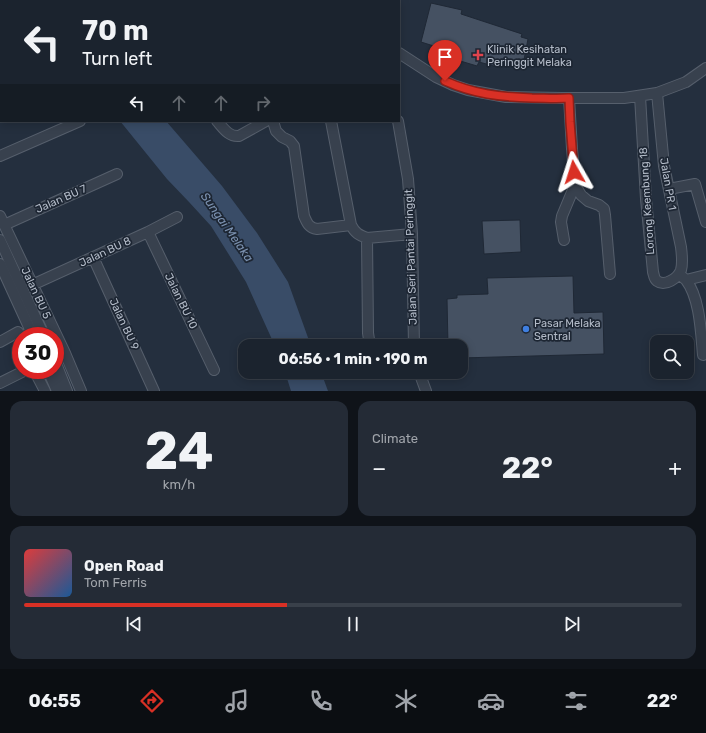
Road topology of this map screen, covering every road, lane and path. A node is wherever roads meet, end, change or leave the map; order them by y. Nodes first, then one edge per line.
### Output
1 (400, 54) edge
2 (706, 68) edge
3 (657, 93) junction
4 (640, 96) junction
5 (569, 98) junction
6 (78, 122) edge
7 (218, 122) edge
8 (264, 122) edge
9 (273, 122) edge
10 (331, 122) edge
11 (398, 122) edge
12 (0, 156) edge
13 (117, 174) dead end
14 (576, 185) junction
15 (668, 189) junction
16 (177, 217) dead end
17 (2, 221) edge
18 (706, 222) edge
19 (351, 225) junction
20 (148, 232) junction
21 (412, 234) junction
22 (367, 238) junction
23 (0, 240) edge
24 (564, 240) dead end
25 (93, 257) junction
26 (0, 264) edge
27 (6, 273) edge
28 (610, 274) dead end
29 (706, 275) edge
30 (682, 277) junction
31 (32, 285) junction
32 (29, 327) edge
33 (39, 327) edge
34 (12, 335) edge
35 (369, 339) edge
36 (414, 339) edge
37 (0, 342) edge
38 (703, 355) dead end
39 (214, 370) dead end
40 (12, 377) edge
41 (39, 379) edge
42 (52, 379) edge
43 (63, 379) edge
44 (422, 379) edge
45 (0, 383) edge
46 (45, 391) edge
47 (57, 391) edge
48 (68, 391) edge
49 (81, 391) edge
50 (154, 391) edge
51 (426, 391) edge

1 - 5 street
2 - 3 street
3 - 4 street
3 - 15 street, Jalan PR 1
4 - 5 street
4 - 30 street, Lorong Keembung 18
5 - 14 street
6 - 12 street
7 - 8 street
9 - 19 street
10 - 19 street
11 - 21 street, Jalan Seri Pantai Peringgit
13 - 17 street, Jalan BU 7
14 - 24 street
14 - 28 street
15 - 18 street
15 - 30 street, Jalan PR 1
16 - 20 street, Jalan BU 8
17 - 31 street, Jalan BU 5
19 - 22 street
20 - 25 street, Jalan BU 8
20 - 39 street, Jalan BU 10
21 - 22 street
21 - 36 street, Jalan Seri Pantai Peringgit
22 - 35 street
23 - 27 street
25 - 31 street, Jalan BU 8
25 - 50 street, Jalan BU 9
26 - 27 street
27 - 32 street
27 - 33 street
29 - 30 street
30 - 38 street
31 - 49 street, Jalan BU 5
34 - 37 street
40 - 45 street
41 - 46 street
42 - 47 street
43 - 48 street
44 - 51 street

